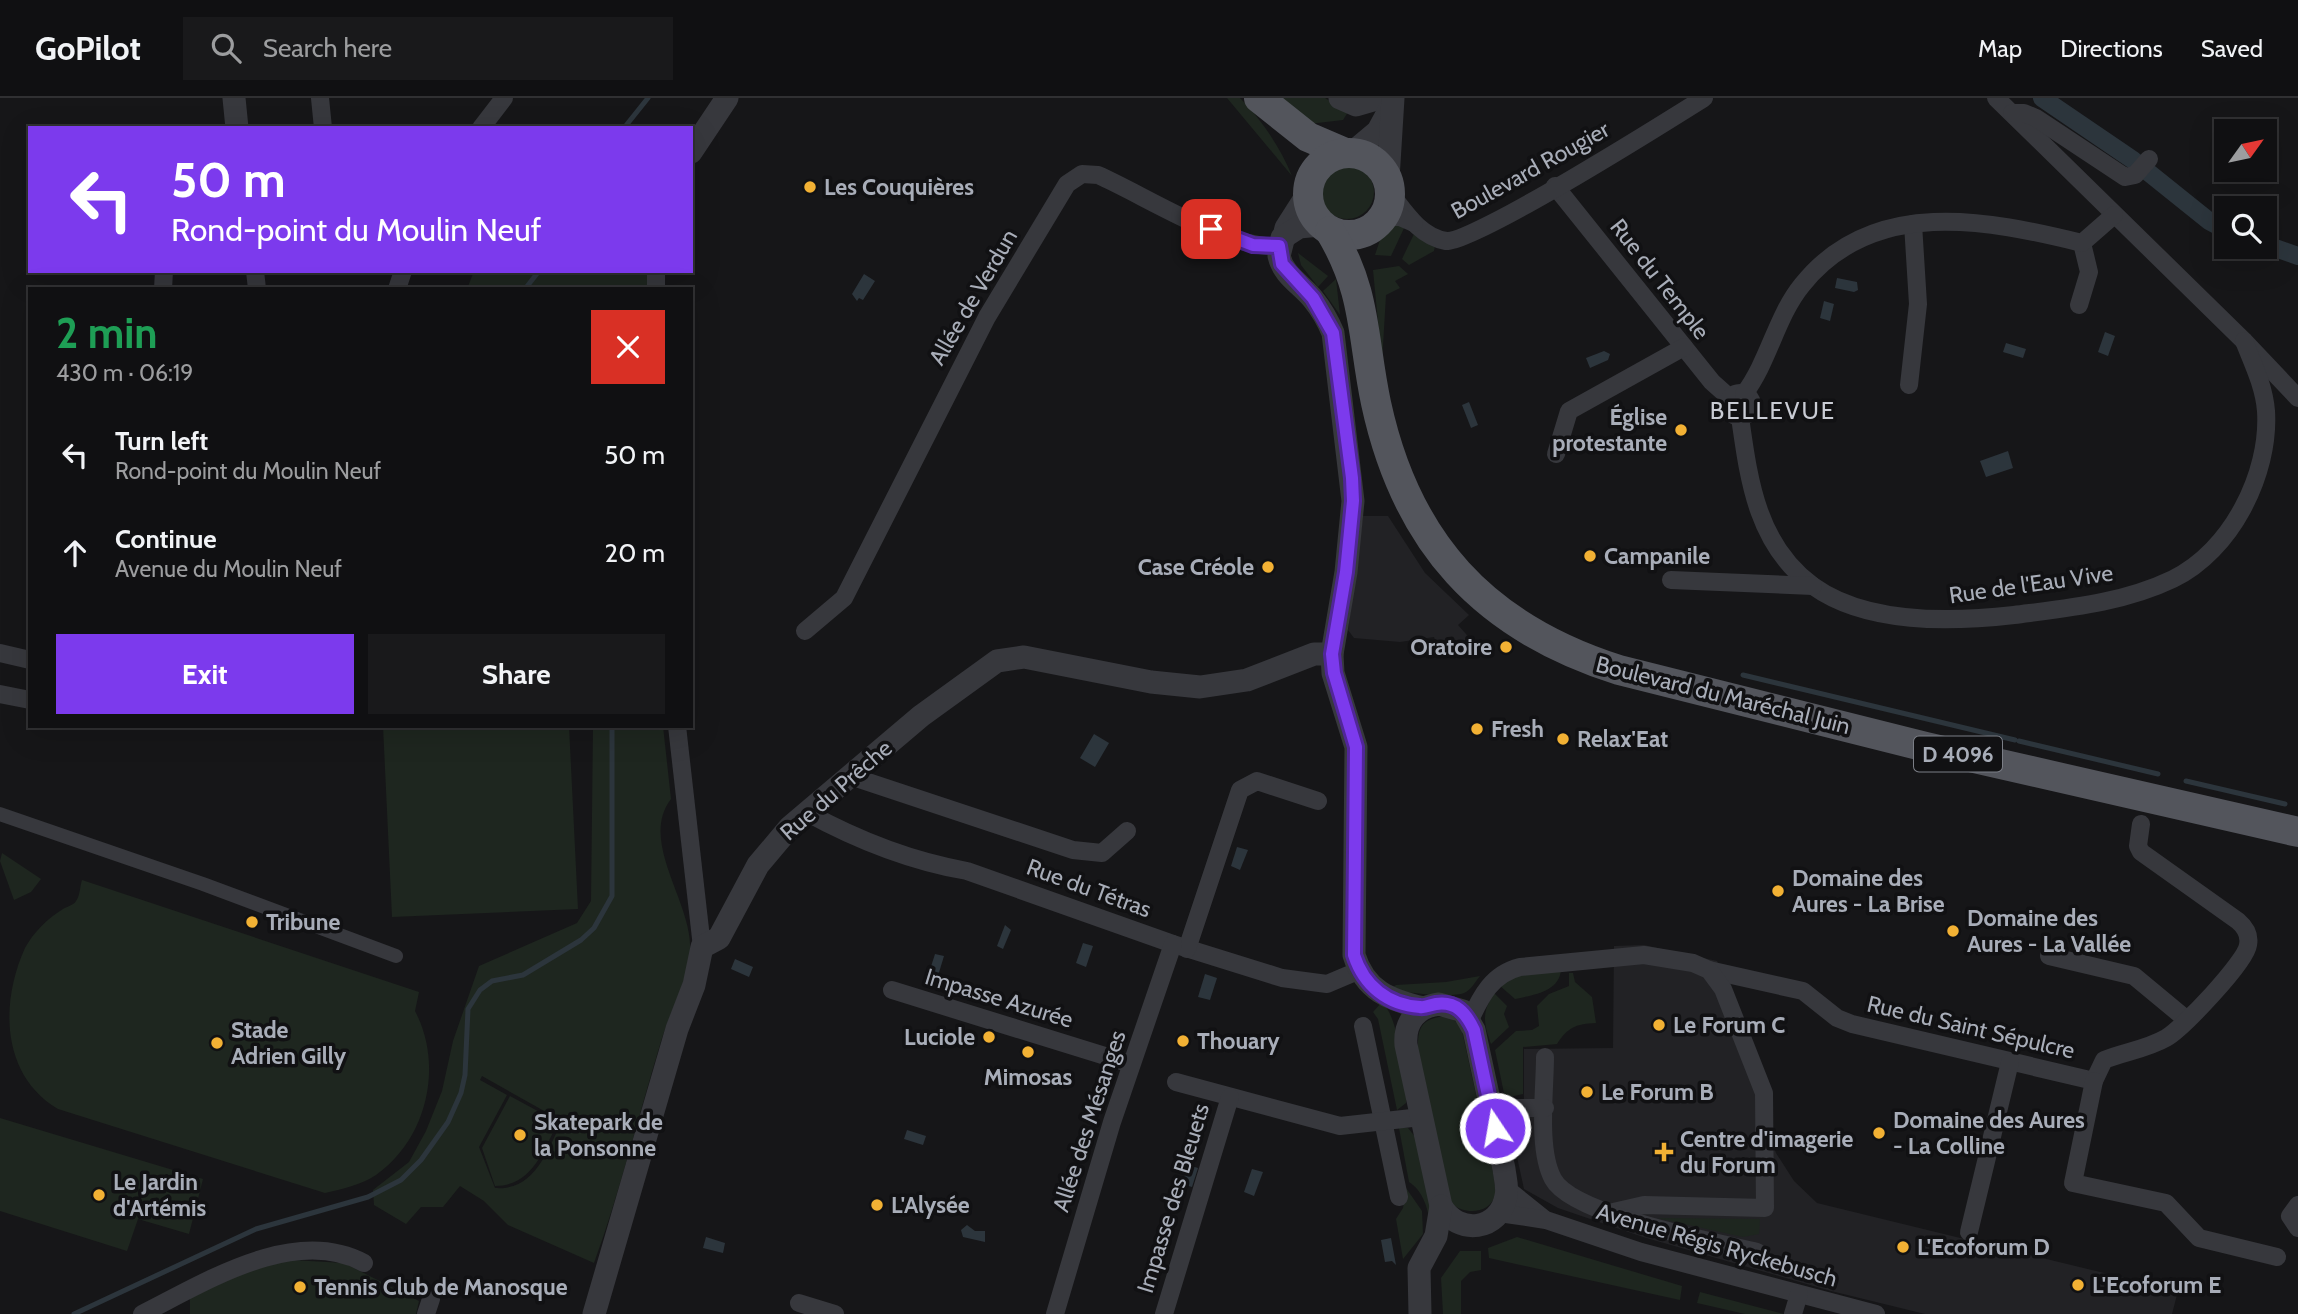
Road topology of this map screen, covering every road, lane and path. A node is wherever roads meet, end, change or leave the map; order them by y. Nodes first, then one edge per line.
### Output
1 (234, 98) edge
2 (320, 98) edge
3 (504, 98) edge
4 (727, 98) edge
5 (1340, 98) edge
6 (1704, 98) edge
7 (1996, 98) edge
8 (1388, 100) edge
9 (1264, 103) edge
10 (2012, 113) junction
11 (237, 126) edge
12 (323, 126) edge
13 (483, 126) edge
14 (693, 149) edge
15 (1348, 152) junction
16 (2149, 159) dead end
17 (1555, 186) junction
18 (1308, 189) junction
19 (1383, 204) junction
20 (2114, 215) junction
21 (1913, 224) junction
22 (1325, 228) junction
23 (1280, 242) junction
24 (2082, 243) junction
25 (1361, 302) junction
26 (2079, 305) dead end
27 (2244, 341) junction
28 (1684, 347) junction
29 (1909, 385) dead end
30 (1737, 396) junction
31 (2298, 398) edge
32 (1740, 417) joint
33 (1556, 454) dead end
34 (1671, 580) dead end
35 (1813, 586) junction
36 (805, 631) dead end
37 (0, 653) edge
38 (1332, 654) junction
39 (28, 660) edge
40 (0, 694) edge
41 (28, 700) edge
42 (677, 728) edge
43 (850, 776) junction
44 (1318, 802) dead end
45 (806, 812) junction
46 (0, 814) edge
47 (2141, 824) dead end
48 (1127, 831) dead end
49 (2298, 832) edge
50 (1180, 946) junction
51 (702, 947) junction
52 (396, 956) dead end
53 (2049, 956) dead end
54 (1360, 970) junction
55 (1709, 970) junction
56 (892, 990) dead end
57 (1386, 999) junction
58 (1423, 1008) junction
59 (1462, 1013) junction
60 (2187, 1020) junction
61 (1363, 1026) dead end
62 (1405, 1034) junction
63 (1545, 1057) dead end
64 (2010, 1062) junction
65 (1131, 1064) junction
66 (1176, 1082) dead end
67 (2094, 1082) junction
68 (1230, 1097) junction
69 (1491, 1108) junction
70 (1545, 1108) junction
71 (1421, 1117) junction
72 (1383, 1122) junction
73 (1507, 1189) junction
74 (1399, 1197) dead end
75 (2298, 1205) edge
76 (1441, 1206) junction
77 (1499, 1213) junction
78 (1609, 1213) junction
79 (1546, 1220) junction
80 (1460, 1226) junction
81 (2298, 1228) edge
82 (1969, 1232) dead end
83 (1436, 1236) junction
84 (1757, 1252) dead end
85 (2277, 1257) dead end
86 (364, 1263) dead end
87 (1799, 1294) junction
88 (799, 1303) dead end
89 (154, 1311) edge
90 (594, 1314) edge
91 (835, 1314) edge
92 (1055, 1314) edge
93 (1164, 1314) edge
94 (1420, 1314) edge
95 (1793, 1314) edge
96 (1876, 1314) edge

1 - 11 street
2 - 12 street
3 - 13 street
4 - 14 street
5 - 8 street
6 - 17 street, Boulevard Rougier
7 - 10 street
8 - 15 street
8 - 19 street
9 - 15 main road
9 - 18 main road
10 - 16 street
10 - 20 street
15 - 18 main road
15 - 19 main road
17 - 19 street, Boulevard Rougier
17 - 28 street, Rue du Temple
18 - 22 main road
18 - 23 street
19 - 22 main road
19 - 25 main road, Boulevard du Maréchal Juin / D 4096
20 - 24 street
20 - 27 street
21 - 24 street
21 - 29 street
21 - 30 street
22 - 23 street
22 - 25 main road, Boulevard du Maréchal Juin / D 4096
23 - 36 street, Allée de Verdun
23 - 38 street
24 - 26 street
25 - 49 main road, Boulevard du Maréchal Juin / D 4096
27 - 31 street
27 - 35 street, Rue de l'Eau Vive
28 - 30 street, Rue du Temple
28 - 33 street
30 - 32 street, Rue du Temple
32 - 35 street, Rue de l'Eau Vive
34 - 35 street
37 - 39 street
38 - 43 street, Rue du Prêche
38 - 54 street
40 - 41 street
42 - 51 street
43 - 45 street, Rue du Prêche
43 - 48 street
44 - 50 street, Allée des Mésanges
45 - 50 street, Rue du Tétras
45 - 51 street, Rue du Prêche
46 - 52 street
47 - 60 street, Rue du Saint Sépulcre
50 - 54 street, Rue du Tétras
50 - 65 street, Allée des Mésanges
51 - 90 street
53 - 60 street
54 - 57 street
55 - 59 street, Rue du Saint Sépulcre
55 - 64 street, Rue du Saint Sépulcre
55 - 78 street
56 - 65 street, Impasse Azurée
57 - 58 street
57 - 62 street
58 - 59 street
58 - 62 street
59 - 69 street
60 - 67 street, Rue du Saint Sépulcre
61 - 72 street
62 - 71 street
63 - 70 street
64 - 67 street, Rue du Saint Sépulcre
64 - 82 street
65 - 92 street, Allée des Mésanges
66 - 68 street
67 - 85 street
68 - 72 street
68 - 93 street, Impasse des Bleuets
69 - 70 street
69 - 73 street
70 - 78 street
71 - 72 street
71 - 76 street
72 - 74 street
73 - 77 street
73 - 79 street, Avenue Régis Ryckebusch
75 - 81 street
76 - 80 street
76 - 83 street
77 - 79 street, Avenue Régis Ryckebusch
77 - 80 street
78 - 84 street
79 - 87 street, Avenue Régis Ryckebusch
80 - 83 street
83 - 94 street
86 - 89 street
87 - 95 street
87 - 96 street, Avenue Régis Ryckebusch
88 - 91 street

